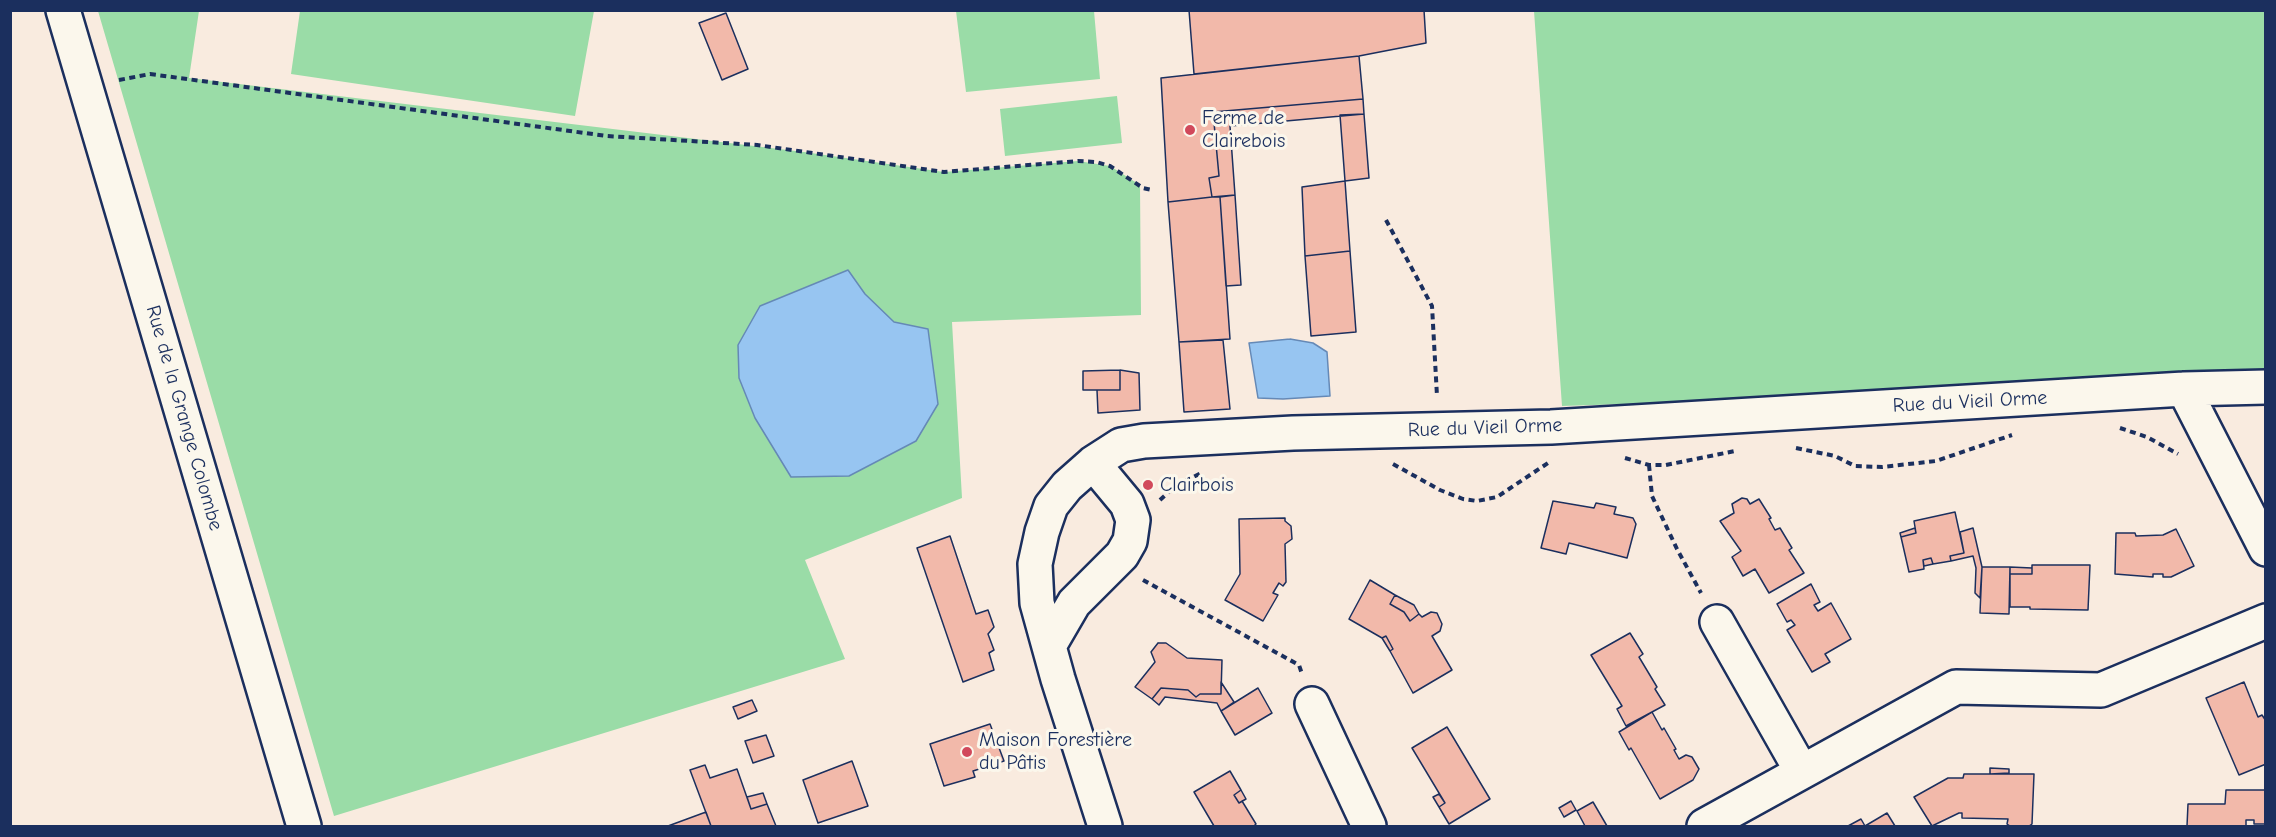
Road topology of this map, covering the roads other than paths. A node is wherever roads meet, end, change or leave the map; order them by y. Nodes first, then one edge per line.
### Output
1 (63, 10) edge
2 (2265, 387) edge
3 (2184, 389) junction
4 (1093, 463) junction
5 (2265, 549) edge
6 (2265, 621) edge
7 (1717, 622) road end
8 (1049, 646) junction
9 (1312, 704) road end
10 (1802, 772) junction
11 (1094, 824) edge
12 (304, 826) edge
13 (1369, 826) edge
14 (1704, 826) edge

1 - 12 street, Rue de la Grange Colombe
2 - 3 street, Rue du Vieil Orme
3 - 4 street, Rue du Vieil Orme
3 - 5 street
4 - 8 street, Rue du Vieil Orme
4 - 8 street
6 - 10 street
7 - 10 street
8 - 11 street, Rue du Vieil Orme
9 - 13 street
10 - 14 street

